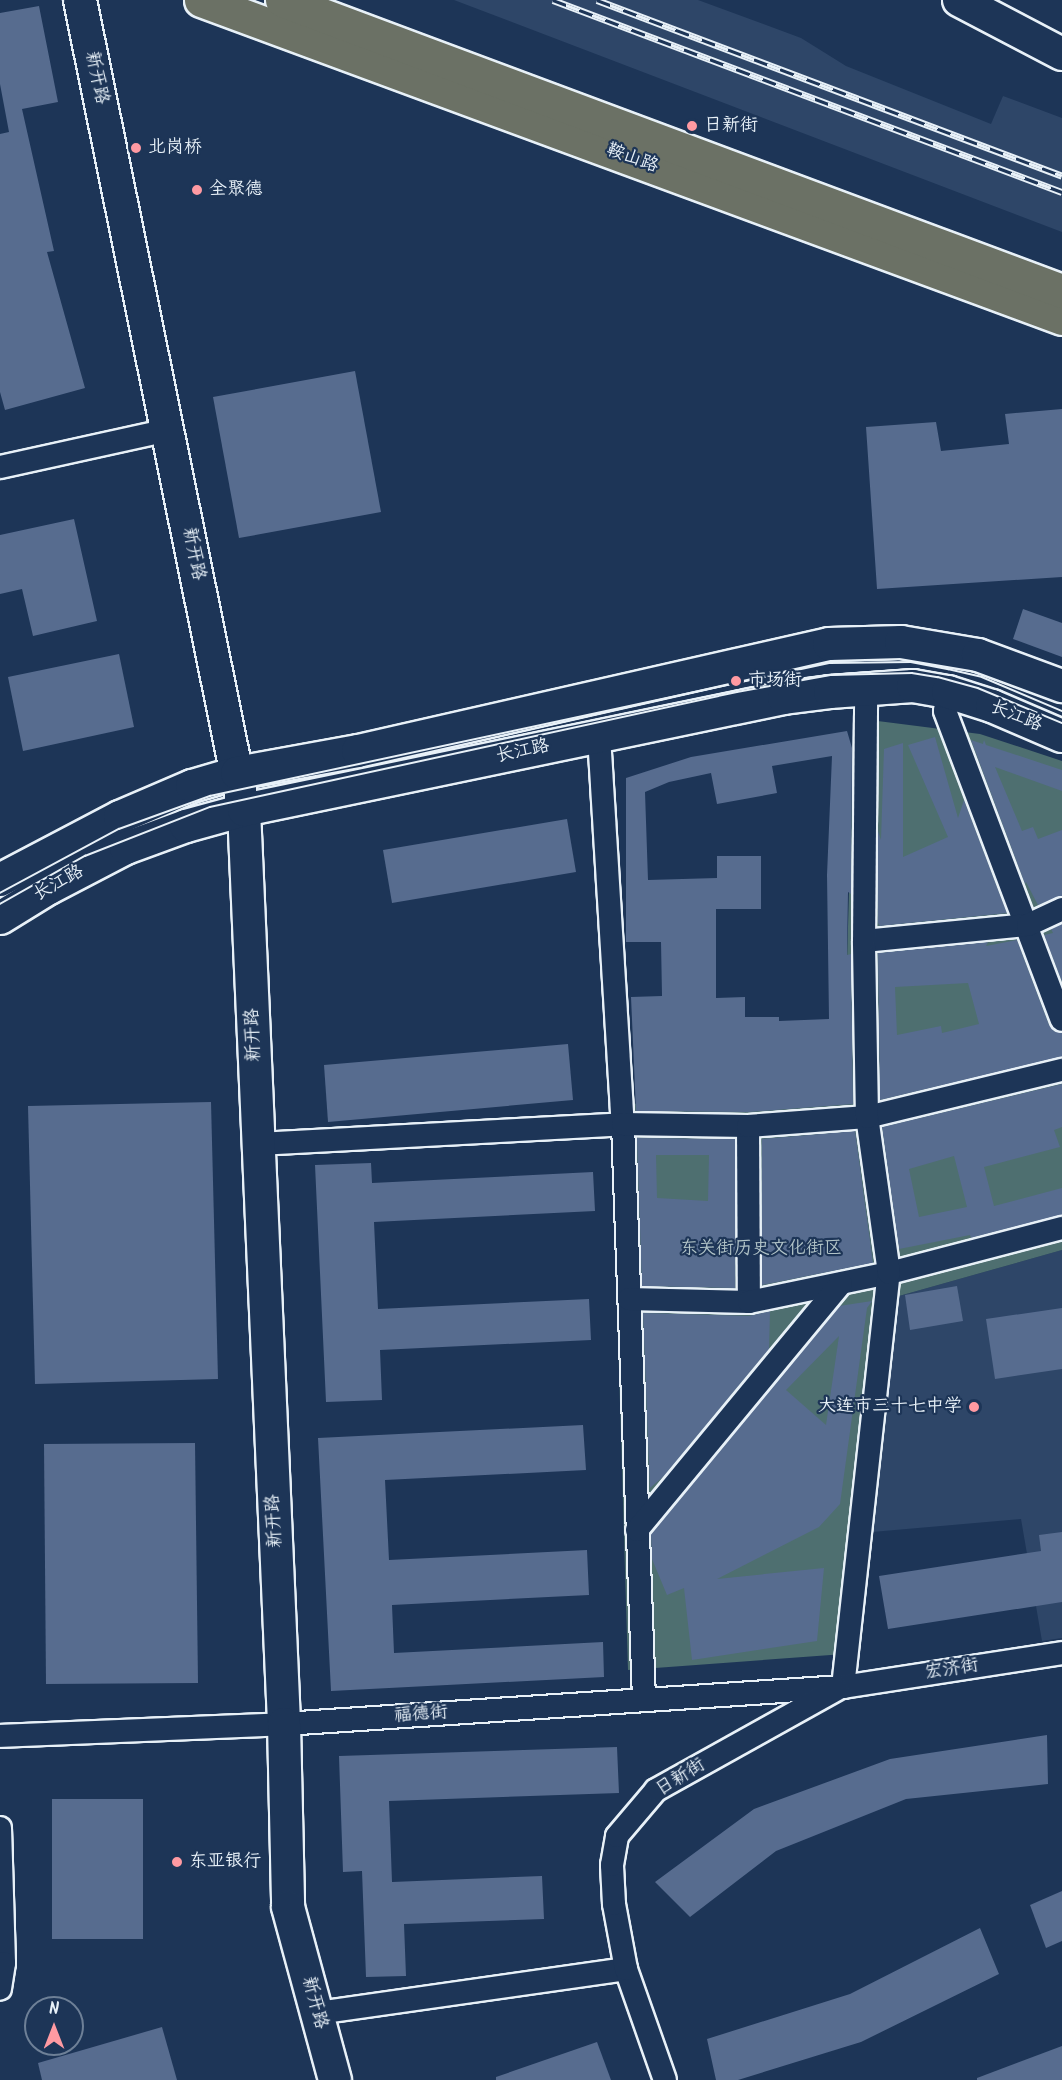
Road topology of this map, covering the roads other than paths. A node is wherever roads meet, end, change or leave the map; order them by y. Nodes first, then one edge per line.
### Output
1 (80, 0) edge
2 (102, 0) edge
3 (201, 0) edge
4 (282, 0) edge
5 (959, 0) edge
6 (90, 50) junction
7 (1062, 54) edge
8 (1062, 291) edge
9 (1062, 318) edge
10 (168, 430) junction
11 (0, 467) edge
12 (1062, 686) edge
13 (866, 689) junction
14 (948, 692) junction
15 (599, 736) junction
16 (1062, 736) edge
17 (237, 773) junction
18 (244, 810) junction
19 (0, 880) edge
20 (1062, 909) edge
21 (0, 918) edge
22 (1028, 926) junction
23 (864, 941) junction
24 (1062, 1020) edge
25 (1062, 1070) edge
26 (867, 1118) junction
27 (623, 1124) junction
28 (748, 1126) junction
29 (258, 1144) junction
30 (1062, 1228) edge
31 (889, 1273) junction
32 (841, 1283) junction
33 (629, 1299) junction
34 (748, 1302) junction
35 (637, 1530) junction
36 (1062, 1653) edge
37 (843, 1687) junction
38 (644, 1700) junction
39 (284, 1724) junction
40 (0, 1736) edge
41 (0, 1828) edge
42 (626, 1969) junction
43 (0, 1989) edge
44 (316, 2013) junction
45 (334, 2080) edge
46 (665, 2080) edge

1 - 6 main road, 新开路
2 - 6 main road
3 - 9 main road, 鞍山路
4 - 8 main road, 鞍山路
5 - 7 main road
6 - 10 main road, 新开路
10 - 11 street
10 - 17 main road, 新开路
12 - 17 main road, 长江路
13 - 14 main road, 长江路
13 - 15 main road, 长江路
13 - 23 street
14 - 16 main road, 长江路
14 - 22 street
15 - 18 main road, 长江路
15 - 27 street
17 - 18 main road, 新开路
17 - 19 main road, 长江路
18 - 21 main road, 长江路
18 - 29 main road, 新开路
20 - 22 street
22 - 23 street
22 - 24 street
23 - 26 street
25 - 26 street
26 - 28 street
26 - 31 street
27 - 28 street
27 - 29 street
27 - 33 street
28 - 34 street
29 - 39 main road, 新开路
30 - 31 street
31 - 32 street
31 - 37 street
32 - 34 street
32 - 35 street
33 - 34 street
33 - 35 street
35 - 38 street
36 - 37 street, 宏济街
37 - 38 street, 福德街
37 - 42 street, 日新街
38 - 39 street, 福德街
39 - 40 street, 福德街
39 - 44 main road, 新开路
41 - 43 street
42 - 44 street
42 - 46 street, 日新街
44 - 45 main road, 新开路

